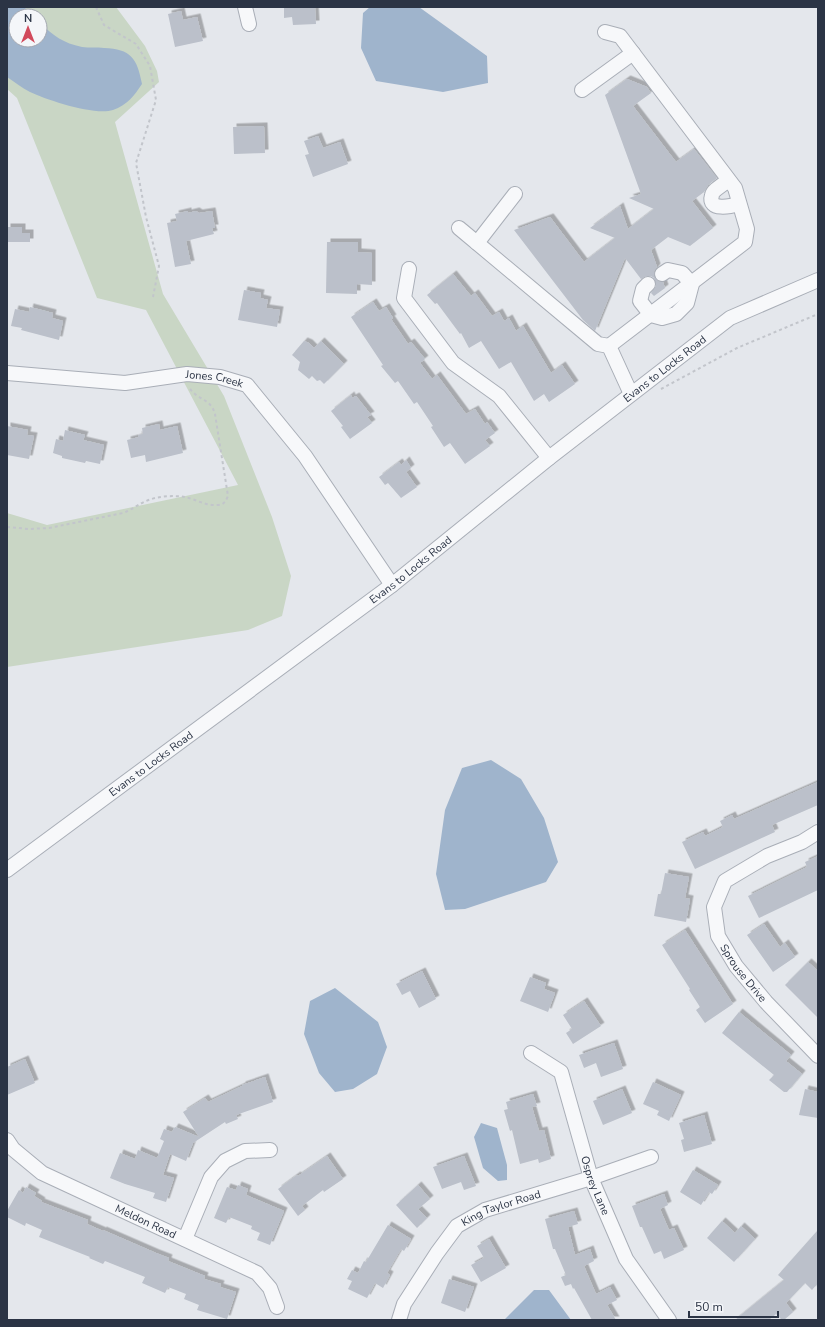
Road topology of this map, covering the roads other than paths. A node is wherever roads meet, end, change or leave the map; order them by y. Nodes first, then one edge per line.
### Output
1 (245, 7) edge
2 (249, 24) dead end
3 (606, 32) dead end
4 (633, 53) junction
5 (582, 90) dead end
6 (728, 180) junction
7 (515, 194) dead end
8 (739, 204) junction
9 (458, 228) dead end
10 (477, 243) junction
11 (409, 269) dead end
12 (662, 274) dead end
13 (818, 280) edge
14 (648, 284) dead end
15 (692, 284) junction
16 (650, 316) junction
17 (609, 346) junction
18 (7, 373) edge
19 (631, 394) junction
20 (549, 458) junction
21 (392, 586) junction
22 (818, 832) edge
23 (7, 870) edge
24 (531, 1053) dead end
25 (818, 1056) edge
26 (7, 1140) edge
27 (270, 1150) dead end
28 (651, 1157) dead end
29 (591, 1178) junction
30 (185, 1239) junction
31 (277, 1307) dead end
32 (400, 1320) edge
33 (669, 1320) edge

1 - 2 street
3 - 4 street
4 - 5 street
4 - 6 street
6 - 8 street
6 - 8 street
7 - 10 street
8 - 15 street
9 - 10 street
10 - 17 street
11 - 20 street
12 - 15 street
13 - 19 street, Evans to Locks Road
14 - 16 street
15 - 16 street
16 - 17 street
17 - 19 street
18 - 21 street, Jones Creek
19 - 20 street, Evans to Locks Road
20 - 21 street, Evans to Locks Road
21 - 23 street, Evans to Locks Road
22 - 25 street, Sprouse Drive
24 - 29 street, Osprey Lane
26 - 30 street, Meldon Road
27 - 30 street
28 - 29 street, King Taylor Road
29 - 32 street, King Taylor Road
29 - 33 street, Osprey Lane
30 - 31 street, Meldon Road

